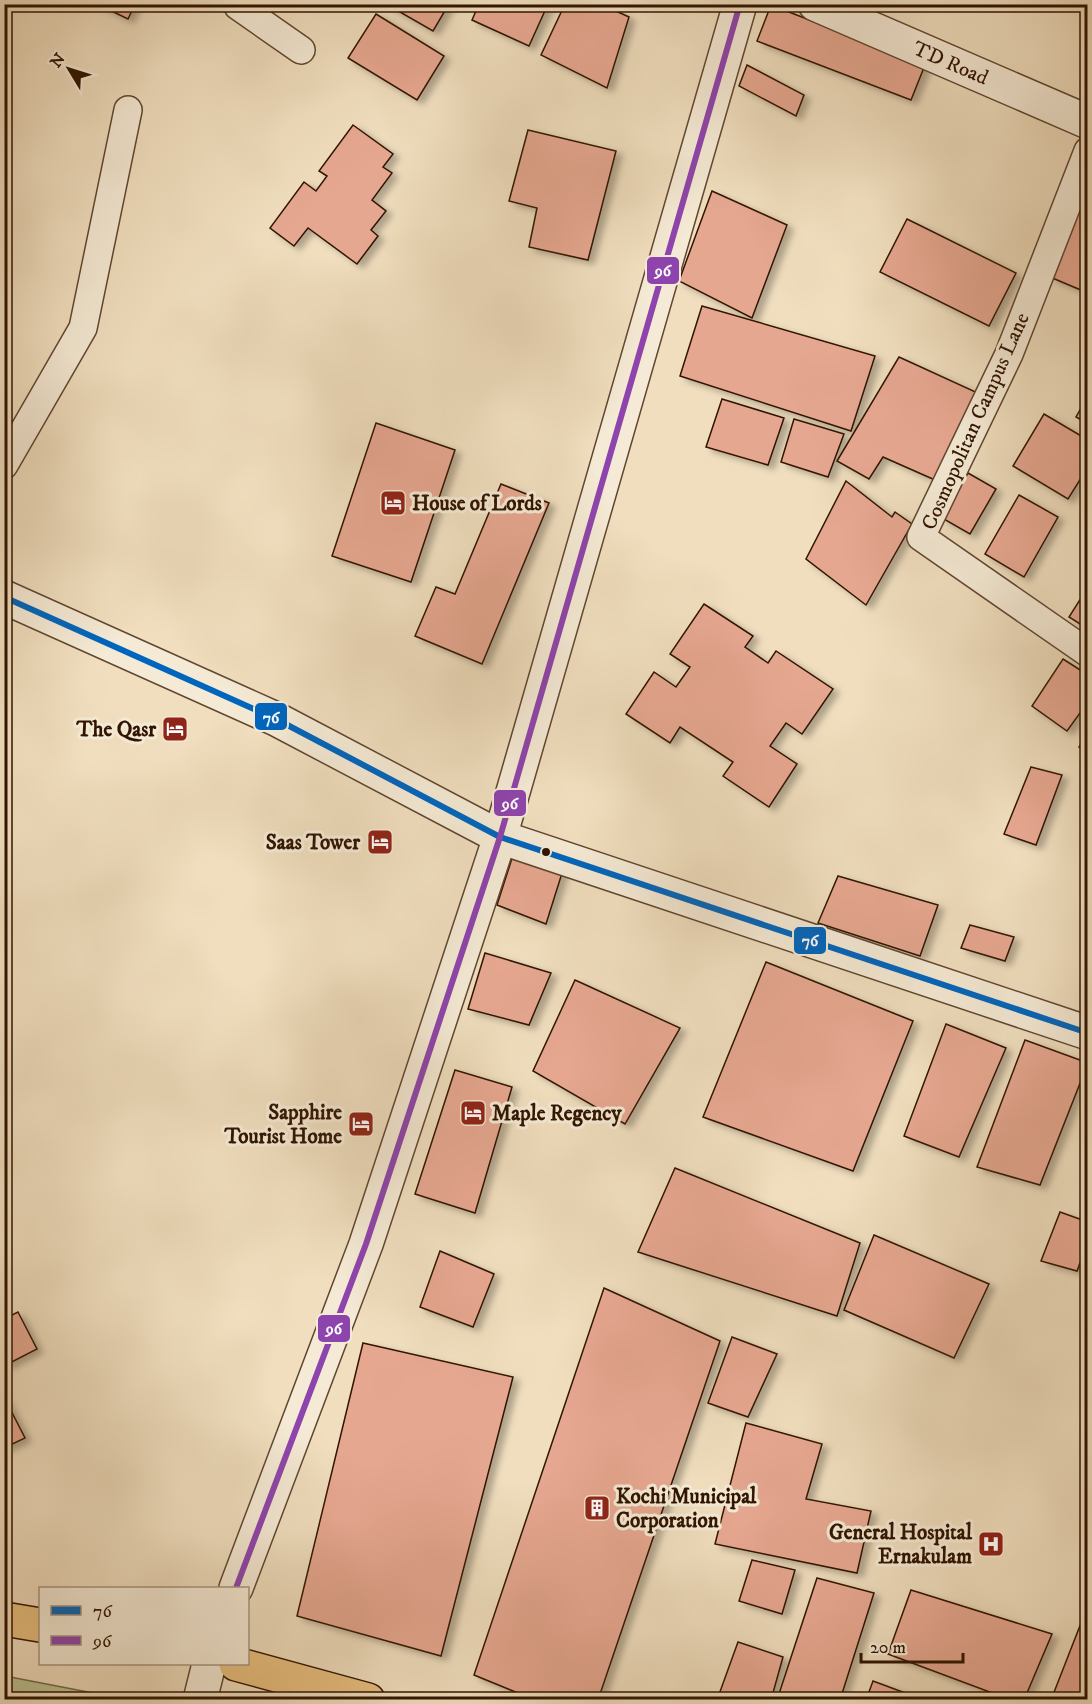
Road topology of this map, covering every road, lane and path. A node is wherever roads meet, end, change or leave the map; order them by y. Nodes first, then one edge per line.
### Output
1 (239, 4) edge
2 (740, 4) edge
3 (815, 4) edge
4 (301, 50) dead end
5 (128, 110) dead end
6 (1088, 122) edge
7 (1088, 151) edge
8 (4, 465) edge
9 (4, 597) edge
10 (1088, 653) edge
11 (500, 837) junction
12 (1088, 1034) edge
13 (236, 1587) edge
14 (4, 1619) edge
15 (39, 1625) edge
16 (209, 1665) edge
17 (240, 1665) edge
18 (200, 1700) edge
19 (368, 1700) edge

1 - 4 street
2 - 11 street
3 - 6 street, TD Road
5 - 8 street
7 - 10 street, Cosmopolitan Campus Lane
9 - 11 street
11 - 12 street
11 - 13 street
14 - 15 main road
16 - 18 street
17 - 19 main road

